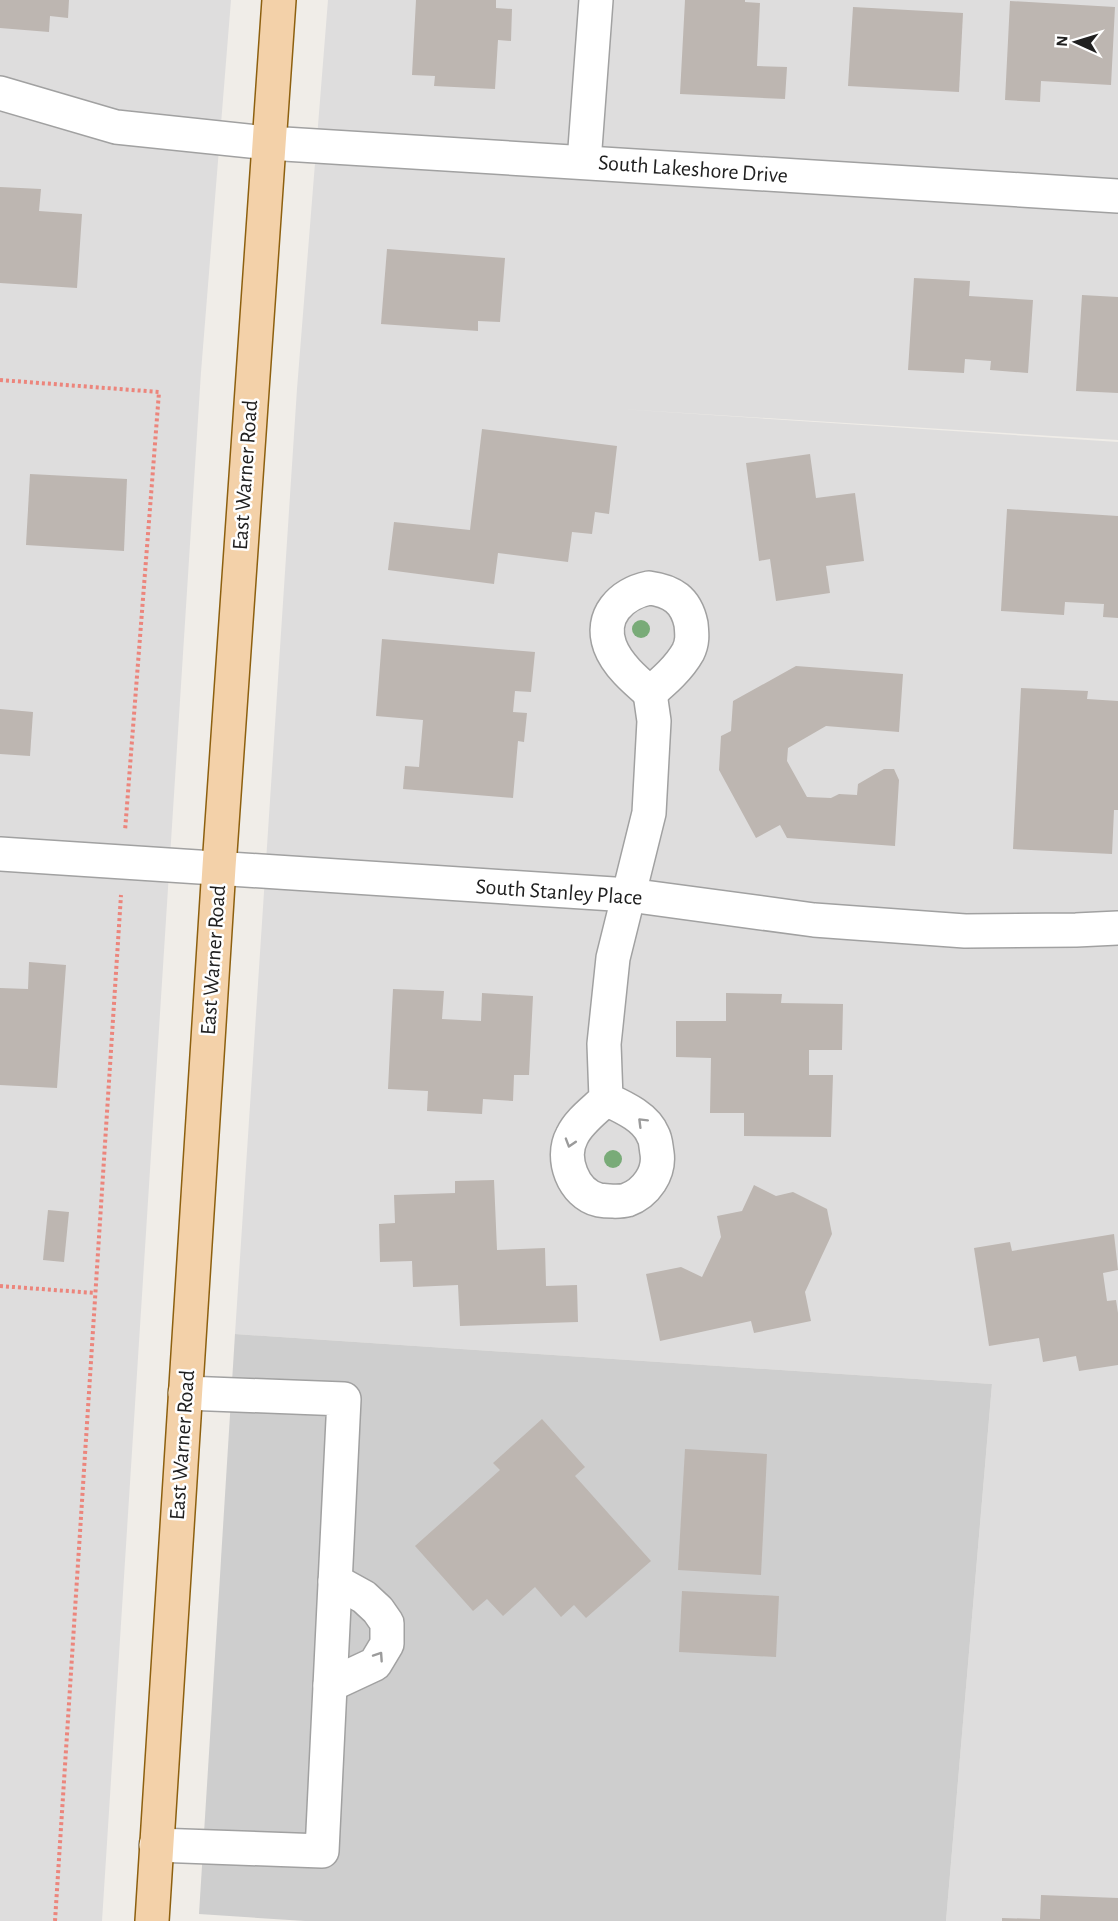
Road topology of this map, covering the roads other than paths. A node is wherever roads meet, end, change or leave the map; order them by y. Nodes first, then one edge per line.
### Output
1 (279, 0) edge
2 (596, 0) edge
3 (0, 93) edge
4 (268, 143) junction
5 (584, 162) junction
6 (1118, 196) edge
7 (650, 693) dead end
8 (0, 854) edge
9 (219, 867) junction
10 (629, 895) junction
11 (1118, 928) edge
12 (606, 1099) dead end
13 (185, 1393) junction
14 (335, 1581) junction
15 (330, 1685) junction
16 (156, 1845) junction
17 (152, 1921) edge

1 - 4 main road, East Warner Road
2 - 5 street
3 - 4 street, South Lakeshore Drive
4 - 5 street, South Lakeshore Drive
4 - 9 main road, East Warner Road
5 - 6 street, South Lakeshore Drive
7 - 10 street
8 - 9 street, South Stanley Place
9 - 10 street, South Stanley Place
9 - 13 main road, East Warner Road
10 - 11 street, South Stanley Place
10 - 12 street
13 - 14 street
13 - 16 main road, East Warner Road
14 - 15 street
15 -> 14 street
15 - 16 street
16 - 17 main road, East Warner Road

